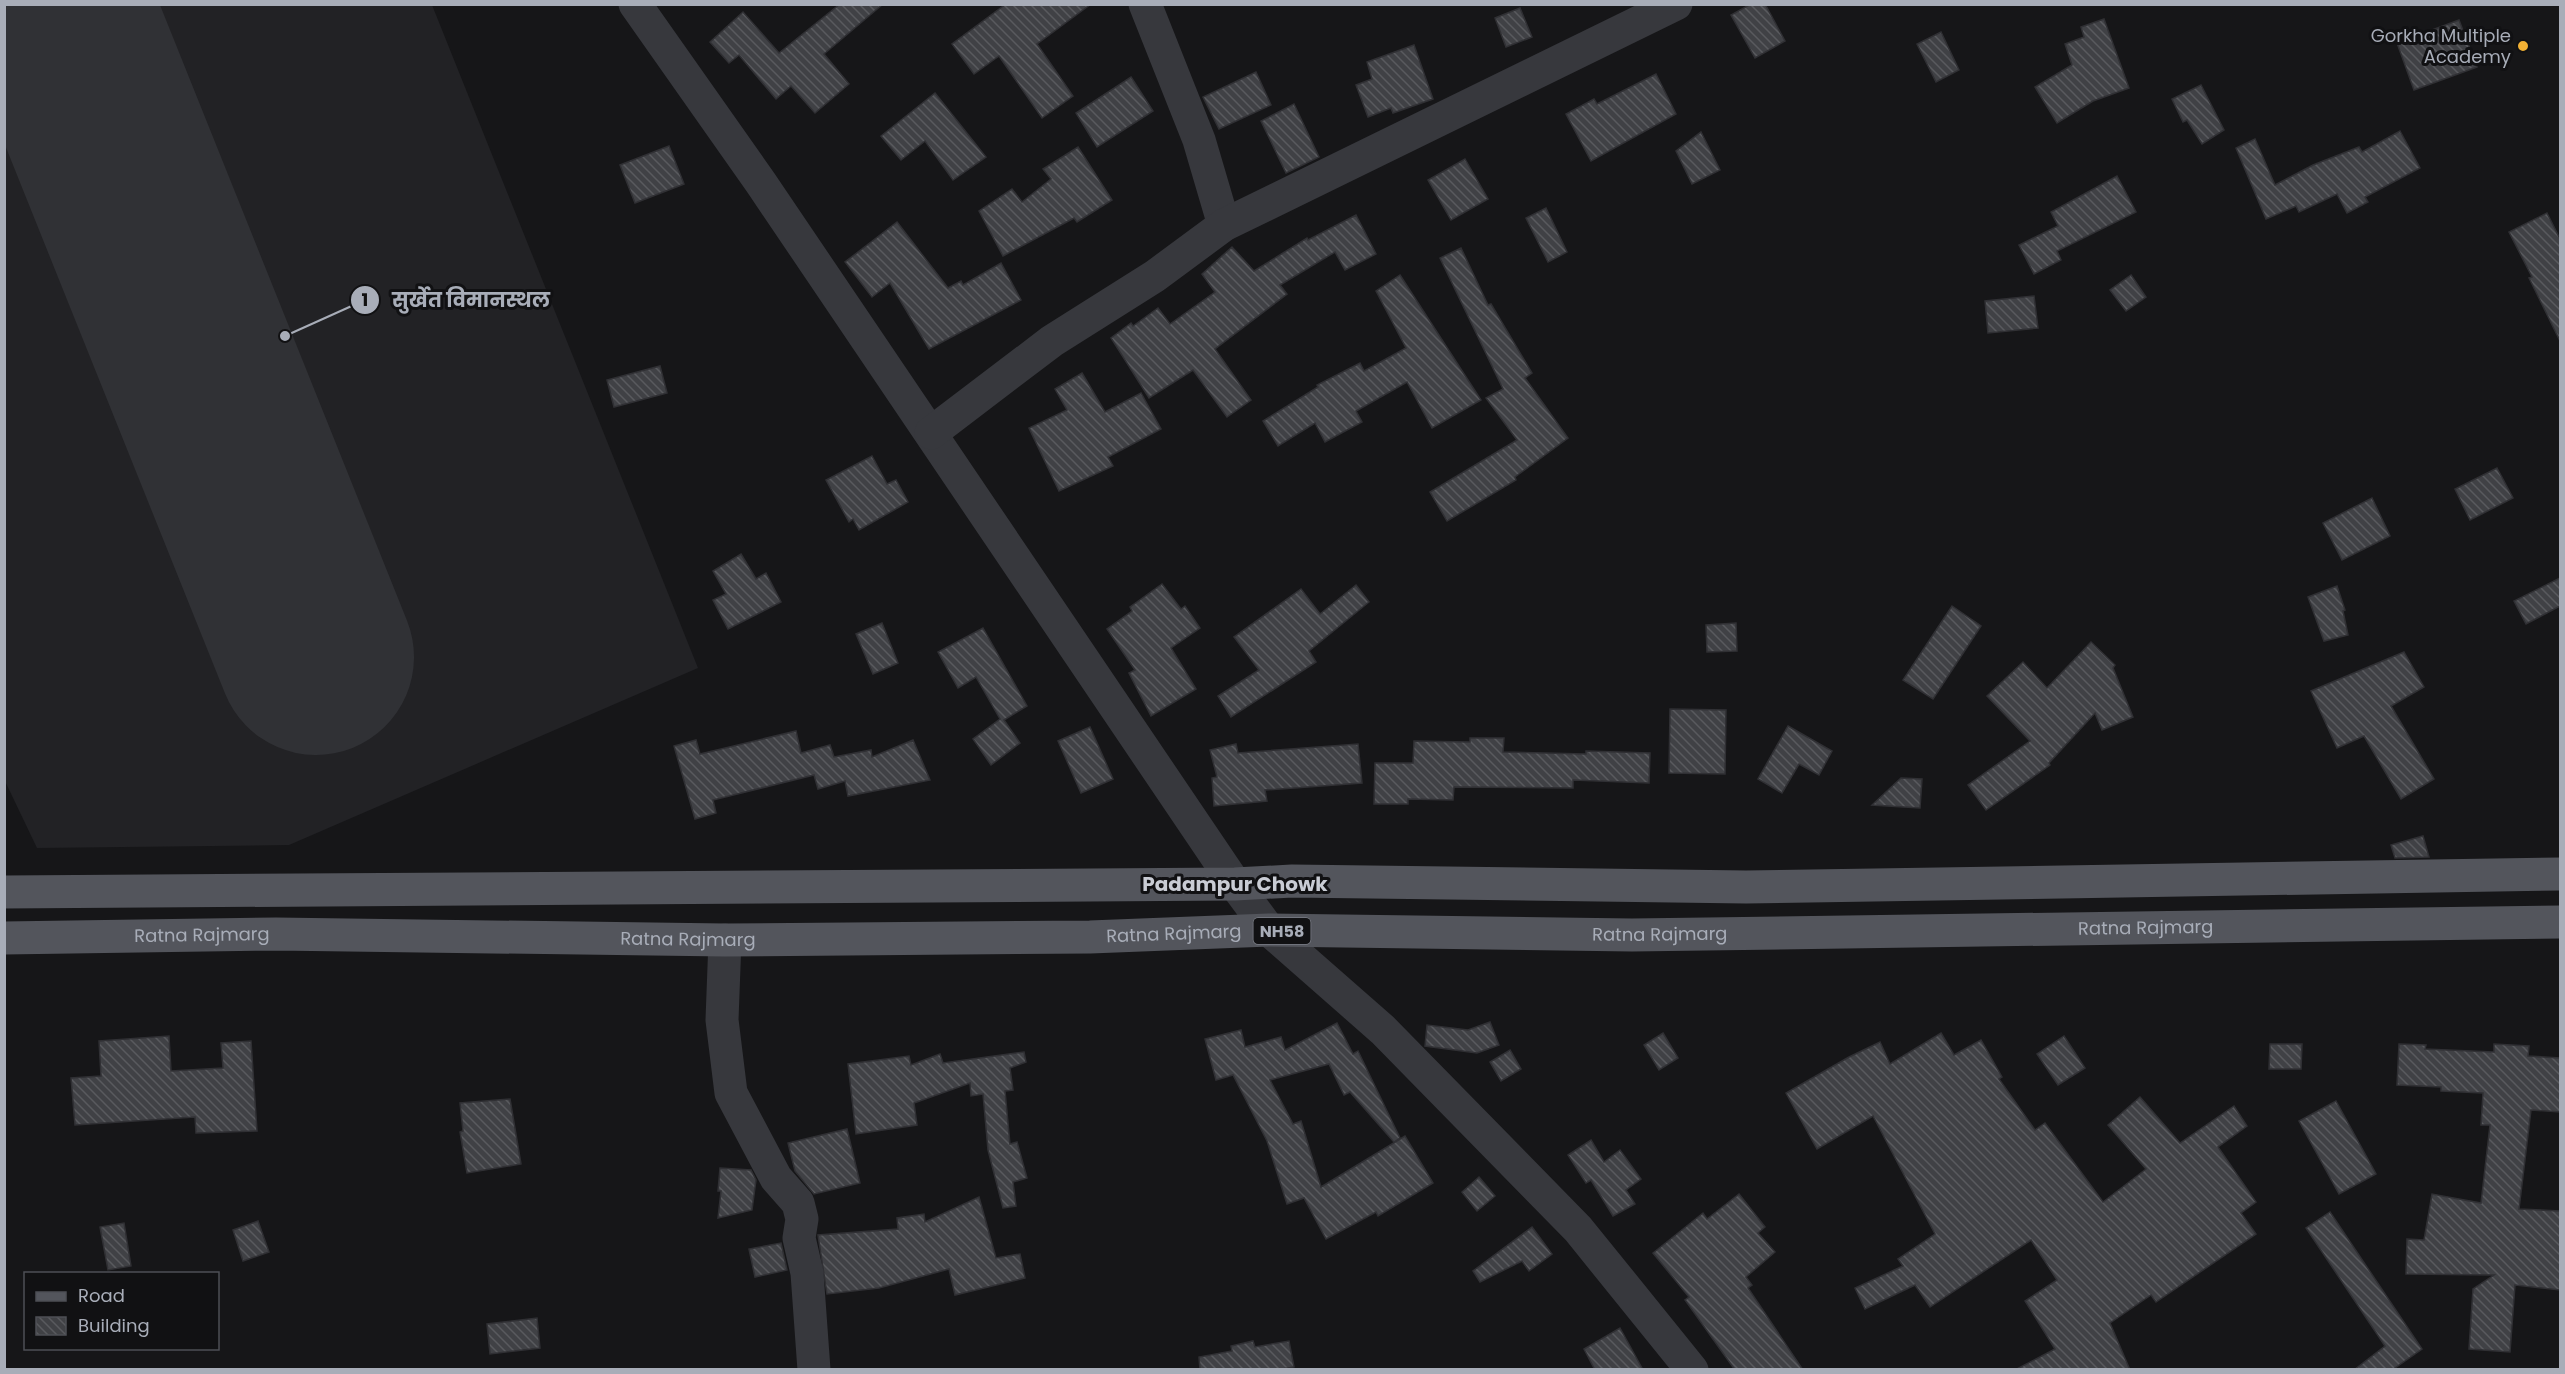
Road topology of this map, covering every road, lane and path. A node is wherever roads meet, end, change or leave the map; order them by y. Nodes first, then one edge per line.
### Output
1 (635, 4) edge
2 (1145, 4) edge
3 (1676, 4) edge
4 (1224, 225) junction
5 (931, 434) junction
6 (2560, 874) edge
7 (1235, 884) junction
8 (4, 892) edge
9 (2560, 922) edge
10 (1269, 930) junction
11 (4, 938) edge
12 (724, 939) junction
13 (814, 1370) edge
14 (1692, 1370) edge

1 - 5 street
2 - 4 street
3 - 4 street
4 - 5 street
5 - 7 street
6 - 7 main road
7 - 8 main road
7 - 10 street
9 - 10 main road, Ratna Rajmarg / NH58
10 - 12 main road, Ratna Rajmarg / NH58
10 - 14 street
11 - 12 main road, Ratna Rajmarg / NH58
12 - 13 street

